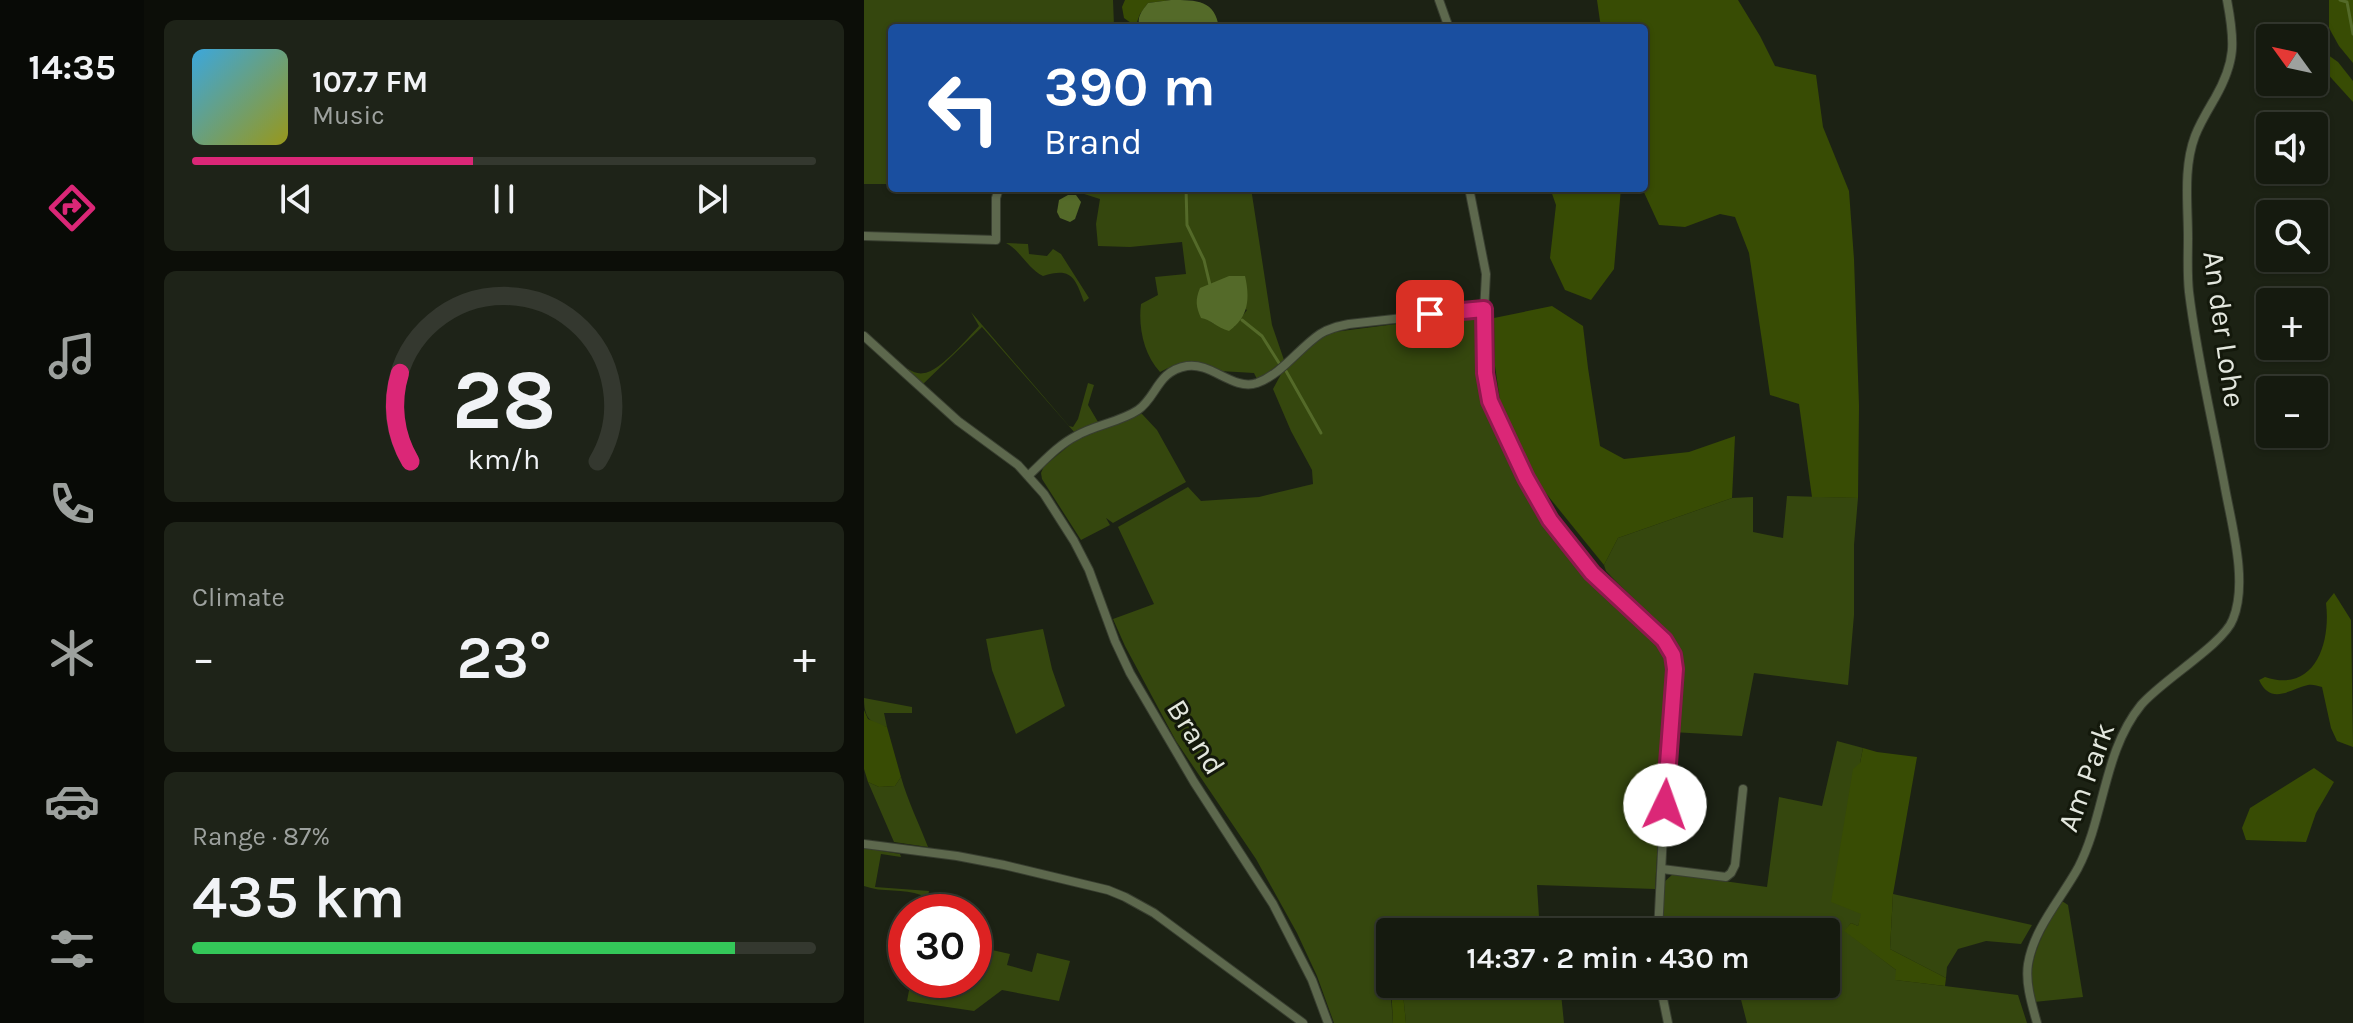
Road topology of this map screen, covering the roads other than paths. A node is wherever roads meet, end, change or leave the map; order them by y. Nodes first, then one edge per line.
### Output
1 (1439, 0) edge
2 (2227, 0) edge
3 (1448, 24) edge
4 (998, 192) edge
5 (1470, 192) edge
6 (864, 236) edge
7 (1484, 309) junction
8 (864, 336) edge
9 (1029, 475) junction
10 (2232, 529) joint
11 (1743, 789) dead end
12 (864, 844) edge
13 (1662, 869) junction
14 (1659, 918) edge
15 (1663, 998) edge
16 (1303, 1023) edge
17 (1328, 1023) edge
18 (1668, 1023) edge
19 (2037, 1023) edge

1 - 3 street
2 - 10 street, An der Lohe
4 - 6 street
5 - 7 street
7 - 9 street
7 - 13 street
8 - 9 street, Brand
9 - 17 street, Brand
10 - 19 street, Am Park
11 - 13 street
12 - 16 street
13 - 14 street
15 - 18 street

